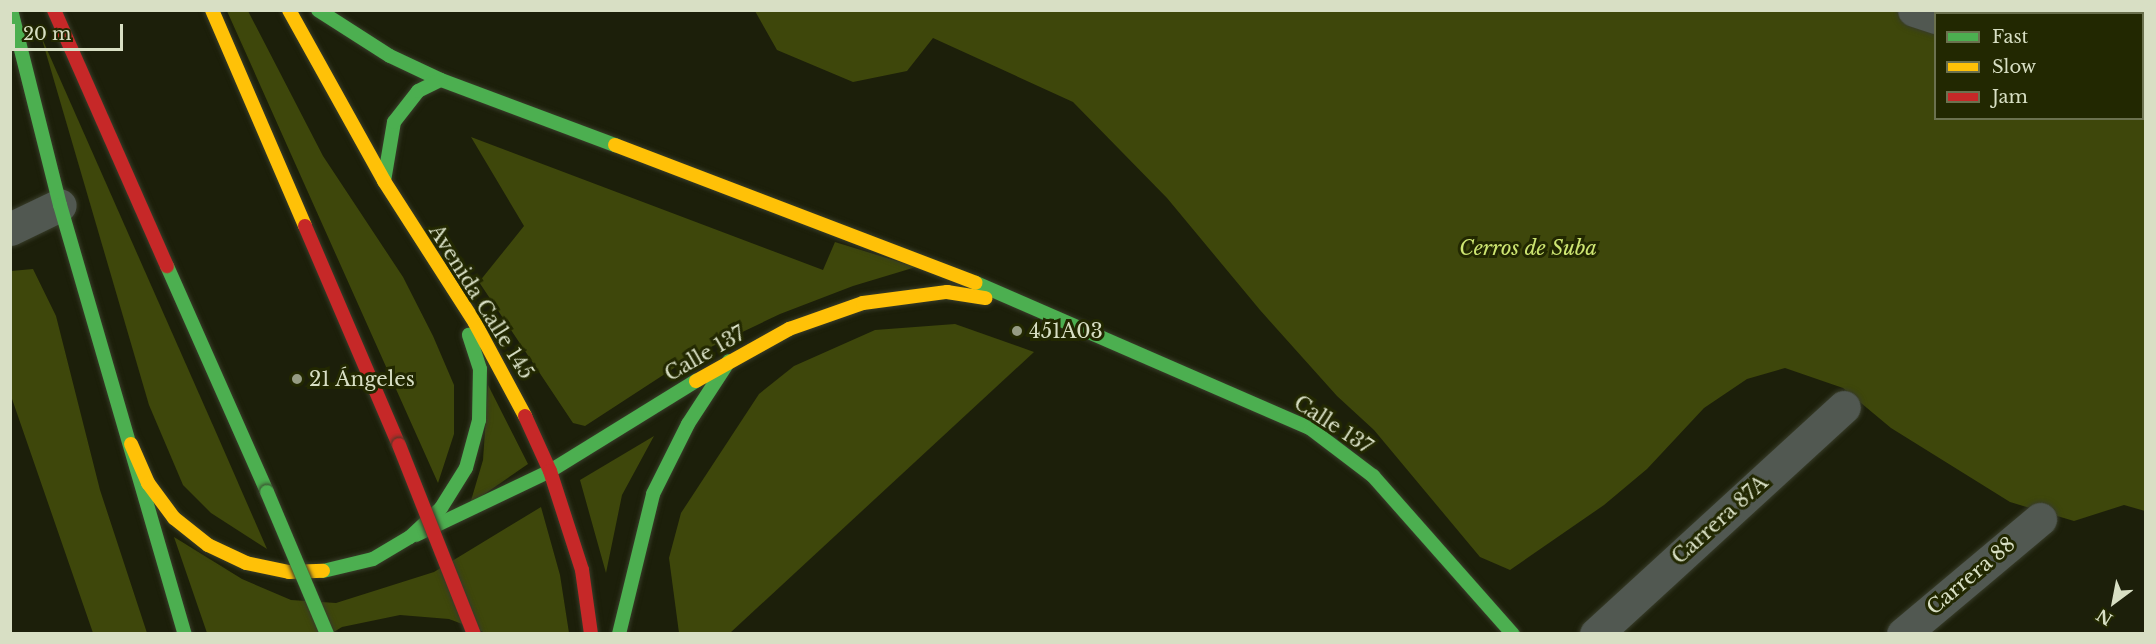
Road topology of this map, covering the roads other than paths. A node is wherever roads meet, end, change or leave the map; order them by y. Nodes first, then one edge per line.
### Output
1 (11, 10) edge
2 (54, 10) edge
3 (212, 10) edge
4 (290, 10) edge
5 (318, 10) edge
6 (1914, 10) edge
7 (1934, 17) edge
8 (441, 80) junction
9 (384, 181) junction
10 (60, 205) junction
11 (10, 229) edge
12 (427, 254) junction
13 (1044, 311) junction
14 (729, 361) junction
15 (1844, 407) dead end
16 (131, 444) junction
17 (550, 471) junction
18 (2040, 519) dead end
19 (410, 537) junction
20 (184, 633) edge
21 (327, 633) edge
22 (474, 633) edge
23 (591, 633) edge
24 (619, 633) edge
25 (1513, 633) edge
26 (1596, 633) edge
27 (1903, 633) edge

1 - 10 main road
2 - 21 main road, bridge
3 - 22 main road, bridge
4 - 9 main road, Avenida Calle 145
5 - 8 main road, Calle 137
6 - 7 street
8 - 9 main road
8 - 13 main road, Calle 137
9 - 12 main road, Avenida Calle 145
10 - 11 street
10 - 16 main road
12 - 17 main road, Avenida Calle 145
12 - 19 main road
13 - 14 main road, Calle 137
13 - 25 main road, Calle 137
14 - 17 main road, Calle 137
14 - 24 main road
15 - 26 street, Carrera 87A
16 - 19 main road
16 - 20 main road
17 - 19 main road, Calle 137
17 - 23 main road, Avenida Calle 145
18 - 27 street, Carrera 88

